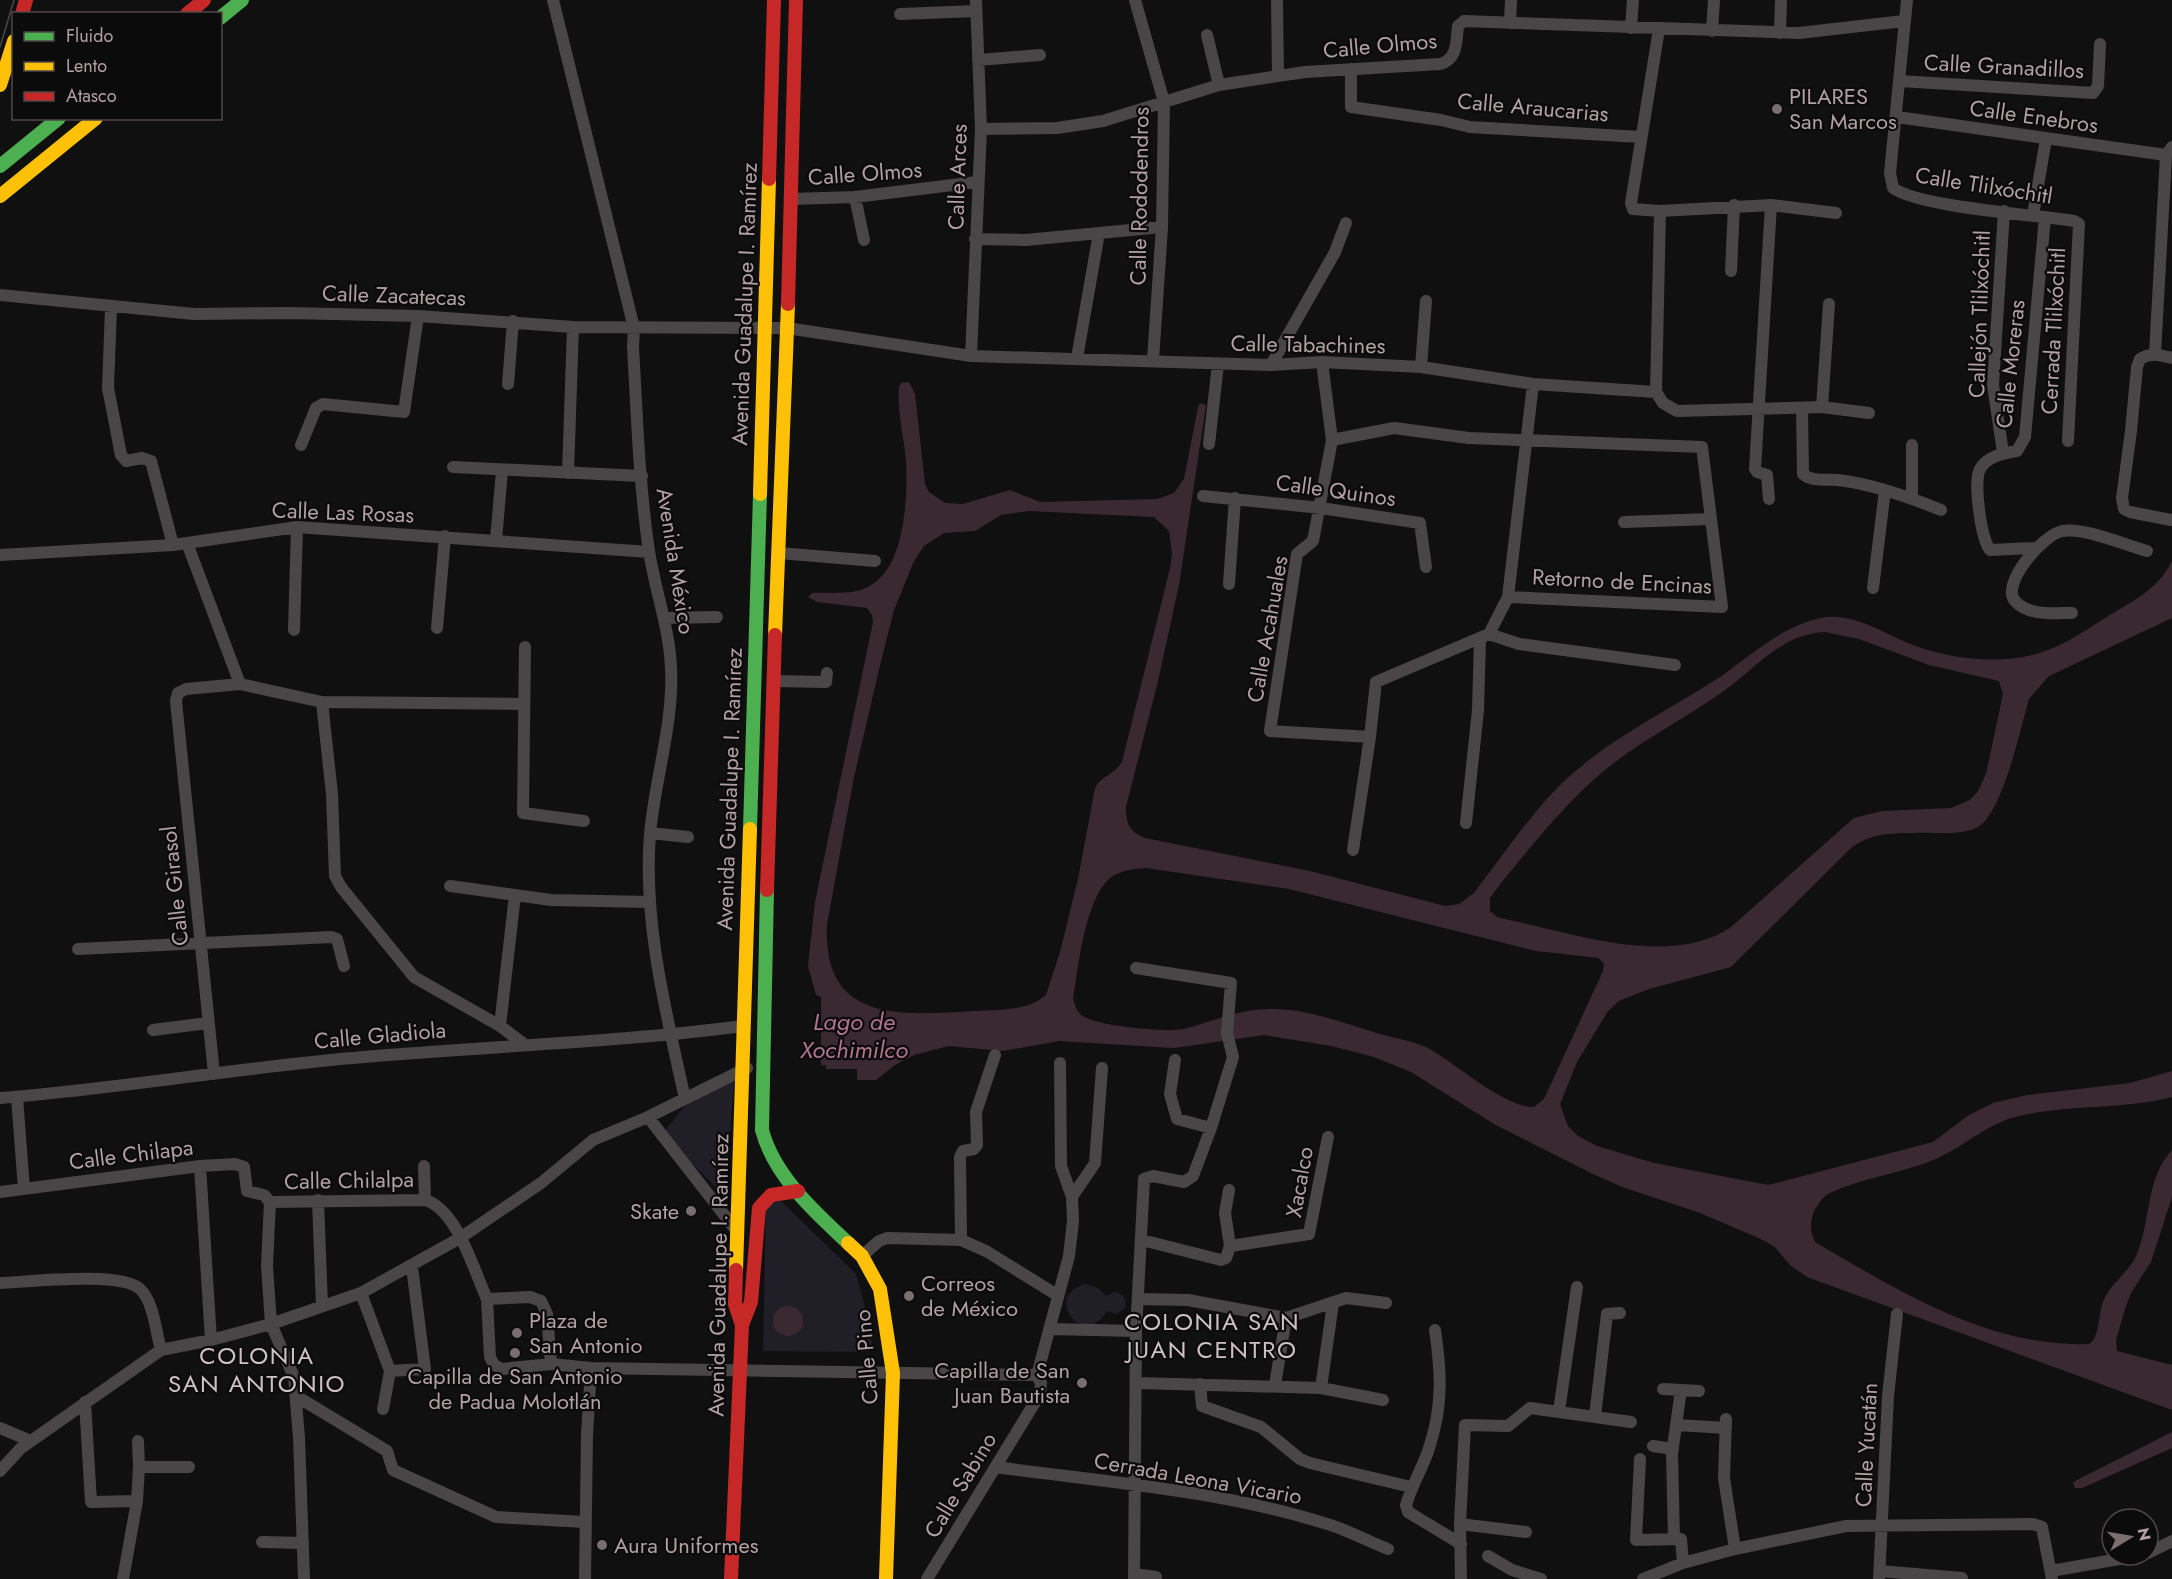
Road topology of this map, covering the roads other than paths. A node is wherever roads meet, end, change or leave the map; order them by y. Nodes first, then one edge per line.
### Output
1 (204, 0) edge
2 (242, 0) edge
3 (553, 0) edge
4 (774, 0) edge
5 (796, 0) edge
6 (1135, 0) edge
7 (1277, 0) edge
8 (1511, 0) edge
9 (1633, 0) edge
10 (1714, 0) edge
11 (1781, 0) edge
12 (1907, 0) edge
13 (976, 6) edge
14 (189, 12) edge
15 (900, 15) dead end
16 (222, 16) edge
17 (1904, 21) junction
18 (1510, 23) junction
19 (1631, 28) junction
20 (1659, 29) junction
21 (1712, 31) junction
22 (1780, 33) junction
23 (1207, 35) dead end
24 (2100, 44) dead end
25 (12, 47) edge
26 (1040, 55) dead end
27 (978, 60) junction
28 (1351, 69) junction
29 (1278, 76) junction
30 (1900, 81) junction
31 (0, 85) edge
32 (1219, 85) junction
33 (1164, 102) junction
34 (1897, 117) junction
35 (57, 120) edge
36 (94, 120) edge
37 (981, 129) junction
38 (1641, 136) junction
39 (2046, 139) junction
40 (2169, 151) edge
41 (0, 166) edge
42 (977, 182) junction
43 (0, 196) edge
44 (855, 196) junction
45 (792, 199) junction
46 (1734, 205) junction
47 (1771, 205) junction
48 (1660, 211) junction
49 (2004, 211) junction
50 (1836, 213) dead end
51 (2039, 216) junction
52 (1346, 223) dead end
53 (2079, 224) joint
54 (1162, 227) junction
55 (1099, 233) junction
56 (975, 239) junction
57 (864, 240) dead end
58 (1731, 271) dead end
59 (0, 296) edge
60 (1426, 301) dead end
61 (1828, 303) dead end
62 (111, 308) junction
63 (418, 316) junction
64 (513, 321) junction
65 (573, 327) junction
66 (764, 327) junction
67 (634, 328) junction
68 (787, 328) junction
69 (2155, 354) junction
70 (971, 356) junction
71 (2172, 357) edge
72 (1077, 358) junction
73 (1153, 360) junction
74 (1322, 362) junction
75 (1218, 364) junction
76 (1271, 365) junction
77 (1421, 367) junction
78 (508, 384) dead end
79 (1533, 384) junction
80 (1656, 392) junction
81 (1822, 407) junction
82 (1802, 408) junction
83 (1759, 409) junction
84 (1869, 413) dead end
85 (1528, 439) junction
86 (1332, 440) junction
87 (2068, 441) dead end
88 (1209, 444) dead end
89 (301, 445) dead end
90 (1911, 445) dead end
91 (2003, 453) junction
92 (453, 467) dead end
93 (502, 471) junction
94 (568, 473) junction
95 (642, 476) junction
96 (1885, 490) junction
97 (1203, 496) dead end
98 (1235, 498) junction
99 (1912, 498) junction
100 (1769, 499) dead end
101 (1321, 508) junction
102 (1941, 510) dead end
103 (1711, 519) junction
104 (2171, 520) edge
105 (1624, 522) dead end
106 (297, 527) junction
107 (445, 536) junction
108 (496, 540) junction
109 (187, 543) junction
110 (173, 545) junction
111 (2035, 548) junction
112 (2147, 551) dead end
113 (649, 552) junction
114 (779, 553) junction
115 (0, 555) edge
116 (875, 561) dead end
117 (1426, 567) dead end
118 (1229, 584) dead end
119 (1873, 588) dead end
120 (1508, 597) junction
121 (2072, 613) dead end
122 (717, 617) dead end
123 (665, 618) junction
124 (437, 628) dead end
125 (294, 630) dead end
126 (1484, 637) junction
127 (525, 647) dead end
128 (1675, 665) dead end
129 (827, 673) dead end
130 (774, 681) junction
131 (240, 684) junction
132 (322, 702) junction
133 (524, 704) junction
134 (1370, 737) junction
135 (584, 821) dead end
136 (1466, 823) dead end
137 (650, 833) junction
138 (688, 837) dead end
139 (1353, 849) dead end
140 (450, 886) dead end
141 (515, 895) junction
142 (650, 902) junction
143 (201, 942) junction
144 (78, 949) dead end
145 (344, 966) dead end
146 (1136, 968) dead end
147 (208, 1023) junction
148 (764, 1025) junction
149 (500, 1026) junction
150 (743, 1026) junction
151 (153, 1030) dead end
152 (671, 1036) junction
153 (524, 1044) junction
154 (995, 1055) dead end
155 (1175, 1060) dead end
156 (1060, 1064) dead end
157 (763, 1066) junction
158 (743, 1068) junction
159 (1102, 1068) dead end
160 (214, 1074) junction
161 (17, 1097) junction
162 (0, 1098) edge
163 (685, 1099) junction
164 (648, 1117) junction
165 (1212, 1128) junction
166 (1328, 1137) dead end
167 (200, 1166) junction
168 (424, 1166) dead end
169 (244, 1167) joint
170 (24, 1189) junction
171 (1229, 1190) dead end
172 (798, 1191) junction
173 (0, 1192) edge
174 (1072, 1197) junction
175 (318, 1200) junction
176 (425, 1200) junction
177 (270, 1202) junction
178 (736, 1230) junction
179 (460, 1238) junction
180 (961, 1240) junction
181 (1142, 1240) junction
182 (1230, 1246) junction
183 (862, 1256) junction
184 (412, 1267) junction
185 (0, 1283) edge
186 (1577, 1287) dead end
187 (361, 1293) junction
188 (1057, 1295) junction
189 (486, 1299) junction
190 (1139, 1299) junction
191 (1333, 1303) junction
192 (1386, 1303) dead end
193 (322, 1306) junction
194 (1620, 1313) dead end
195 (1898, 1314) dead end
196 (1286, 1318) junction
197 (271, 1324) junction
198 (742, 1324) junction
199 (1049, 1329) junction
200 (1435, 1330) dead end
201 (1136, 1331) junction
202 (211, 1340) junction
203 (161, 1350) junction
204 (551, 1364) junction
205 (591, 1368) junction
206 (740, 1370) junction
207 (390, 1371) junction
208 (893, 1373) junction
209 (1036, 1376) junction
210 (1138, 1383) junction
211 (1200, 1384) junction
212 (1275, 1385) junction
213 (1321, 1388) junction
214 (1663, 1389) dead end
215 (1681, 1390) junction
216 (1699, 1391) dead end
217 (296, 1396) junction
218 (1383, 1400) dead end
219 (85, 1402) junction
220 (383, 1410) dead end
221 (1559, 1411) junction
222 (1595, 1416) junction
223 (1630, 1422) dead end
224 (1677, 1425) junction
225 (0, 1428) edge
226 (31, 1441) junction
227 (138, 1441) dead end
228 (1653, 1446) dead end
229 (1673, 1449) junction
230 (1640, 1459) dead end
231 (139, 1467) junction
232 (189, 1467) dead end
233 (995, 1467) junction
234 (0, 1471) edge
235 (1136, 1484) junction
236 (1411, 1487) junction
237 (137, 1502) junction
238 (585, 1522) junction
239 (1460, 1524) junction
240 (1883, 1524) junction
241 (1526, 1532) dead end
242 (1674, 1539) junction
243 (262, 1542) dead end
244 (303, 1543) junction
245 (1461, 1544) junction
246 (1388, 1549) dead end
247 (1734, 1549) junction
248 (1488, 1556) dead end
249 (1683, 1563) junction
250 (2100, 1564) edge
251 (1880, 1575) edge
252 (2051, 1575) edge
253 (1134, 1577) edge
254 (1156, 1577) dead end
255 (1962, 1578) edge
256 (123, 1579) edge
257 (304, 1579) edge
258 (585, 1579) edge
259 (731, 1579) edge
260 (886, 1579) edge
261 (927, 1579) edge
262 (1461, 1579) edge
263 (1541, 1579) edge
264 (1643, 1579) edge

1 - 14 main road
2 - 16 main road
3 - 67 street, Avenida México
4 - 66 main road, Avenida Guadalupe I. Ramírez
5 - 45 main road, Avenida Guadalupe I. Ramírez
6 - 33 street, Calle Rododendros
7 - 29 street
8 - 18 street
9 - 19 street
10 - 21 street
11 - 22 street
12 - 17 street, Calle Tlilxóchitl
13 - 15 street
13 - 27 street, Calle Arces
17 - 22 street, Calle Olmos
17 - 30 street, Calle Tlilxóchitl
18 - 19 street, Calle Olmos
18 - 28 street, Calle Olmos
19 - 20 street, Calle Olmos
20 - 21 street, Calle Olmos
20 - 38 street
21 - 22 street, Calle Olmos
23 - 32 street
24 - 30 street, Calle Granadillos
25 - 31 main road
26 - 27 street
27 - 37 street, Calle Arces
28 - 29 street, Calle Olmos
28 - 38 street, Calle Araucarias
29 - 32 street, Calle Olmos
30 - 34 street, Calle Tlilxóchitl
32 - 33 street, Calle Olmos
33 - 37 street, Calle Olmos
33 - 54 street, Calle Rododendros
34 - 39 street, Calle Enebros
34 - 49 street, Calle Tlilxóchitl
35 - 41 main road
36 - 43 main road
37 - 42 street, Calle Arces
38 - 48 street
39 - 40 street, Calle Enebros
39 - 51 street
40 - 69 street
42 - 44 street, Calle Olmos
42 - 56 street, Calle Arces
44 - 45 street, Calle Olmos
44 - 57 street
45 - 68 main road, Avenida Guadalupe I. Ramírez
46 - 47 street
46 - 48 street
46 - 58 street
47 - 50 street
47 - 83 street
48 - 80 street
49 - 51 street, Calle Tlilxóchitl
49 - 91 street, Callejón Tlilxóchitl
51 - 53 street, Calle Tlilxóchitl
51 - 91 street, Calle Moreras
52 - 76 street
53 - 87 street, Cerrada Tlilxóchitl
54 - 55 street
54 - 73 street, Calle Rododendros
55 - 56 street
55 - 72 street
56 - 70 street, Calle Arces
59 - 62 street, Calle Zacatecas
60 - 77 street
61 - 81 street
62 - 63 street, Calle Zacatecas
62 - 110 street
63 - 64 street, Calle Zacatecas
63 - 89 street
64 - 65 street, Calle Zacatecas
64 - 78 street
65 - 67 street, Calle Zacatecas
65 - 94 street
66 - 67 street, Calle Zacatecas
66 - 68 street, Calle Zacatecas
66 - 150 main road, Avenida Guadalupe I. Ramírez
67 - 95 street, Avenida México
68 - 70 street, Calle Tabachines
68 - 114 main road, Avenida Guadalupe I. Ramírez
69 - 71 street
69 - 104 street
70 - 72 street, Calle Tabachines
72 - 73 street, Calle Tabachines
73 - 75 street, Calle Tabachines
74 - 76 street, Calle Tabachines
74 - 77 street, Calle Tabachines
74 - 86 street, Calle Acahuales
75 - 76 street, Calle Tabachines
75 - 88 street
77 - 79 street, Calle Tabachines
79 - 80 street, Calle Tabachines
79 - 85 street
80 - 83 street
81 - 82 street
81 - 84 street
82 - 83 street
82 - 96 street
83 - 100 street
85 - 86 street
85 - 103 street, Retorno de Encinas
85 - 120 street
86 - 101 street, Calle Acahuales
90 - 99 street
91 - 111 street, Calle Moreras
92 - 93 street
93 - 94 street
93 - 108 street
94 - 95 street
95 - 113 street, Avenida México
96 - 99 street
96 - 119 street
97 - 98 street, Calle Quinos
98 - 101 street, Calle Quinos
98 - 118 street
99 - 102 street
101 - 117 street, Calle Quinos
101 - 134 street, Calle Acahuales
103 - 105 street
103 - 120 street, Retorno de Encinas
106 - 107 street, Calle Las Rosas
106 - 109 street, Calle Las Rosas
106 - 125 street
107 - 108 street, Calle Las Rosas
107 - 124 street
108 - 113 street, Calle Las Rosas
109 - 110 street, Calle Las Rosas
109 - 131 street
110 - 115 street, Calle Las Rosas
111 - 112 street
111 - 121 street
113 - 123 street, Avenida México
114 - 116 street
114 - 130 main road, Avenida Guadalupe I. Ramírez
120 - 126 street
122 - 123 street
123 - 137 street, Avenida México
126 - 128 street
126 - 134 street
126 - 136 street
127 - 133 street
129 - 130 street
130 - 148 main road, Avenida Guadalupe I. Ramírez
131 - 132 street
131 - 143 street, Calle Girasol
132 - 133 street
132 - 149 street
133 - 135 street
134 - 139 street
137 - 138 street
137 - 142 street, Avenida México
140 - 141 street
141 - 142 street
141 - 149 street
142 - 152 street, Avenida México
143 - 144 street
143 - 145 street
143 - 147 street, Calle Girasol
146 - 165 street
147 - 151 street
147 - 160 street, Calle Girasol
148 - 150 main road, Calle Gladiola
148 - 157 main road, Avenida Guadalupe I. Ramírez
149 - 153 street
150 - 152 street, Calle Gladiola
150 - 158 main road, Avenida Guadalupe I. Ramírez
152 - 153 street, Calle Gladiola
152 - 163 street, Avenida México
153 - 160 street, Calle Gladiola
154 - 180 street
155 - 165 street
156 - 174 street, Calle Sabino
157 - 158 street
157 - 172 main road, Calle Pino
158 - 163 street
158 - 178 main road, Avenida Guadalupe I. Ramírez
159 - 174 street
160 - 161 street, Calle Gladiola
161 - 162 street, Calle Gladiola
161 - 170 street
163 - 164 street
164 - 178 street
164 - 179 street
165 - 181 street
166 - 182 street, Xacalco
167 - 169 street, Calle Chilapa
167 - 170 street, Calle Chilapa
167 - 202 street
168 - 176 street
169 - 177 street, Calle Chilalpa
170 - 173 street, Calle Chilapa
171 - 182 street
172 - 183 main road, Calle Pino
172 - 198 main road
174 - 188 street, Calle Sabino
175 - 176 street, Calle Chilalpa
175 - 177 street, Calle Chilalpa
175 - 193 street
176 - 179 street, Calle Chilalpa
177 - 197 street
178 - 198 main road, Avenida Guadalupe I. Ramírez
179 - 184 street
179 - 189 street, Calle Chilalpa
180 - 183 street
180 - 188 street
181 - 182 street, Xacalco
181 - 190 street
183 - 208 main road, Calle Pino
184 - 187 street
184 - 207 street
185 - 203 street
186 - 221 street
187 - 193 street
187 - 207 street
188 - 199 street, Calle Sabino
189 - 204 street
189 - 204 street, Calle Chilalpa
190 - 196 street
190 - 201 street
191 - 192 street
191 - 196 street
191 - 213 street
193 - 197 street
194 - 222 street
195 - 240 street, Calle Yucatán
196 - 212 street
197 - 202 street
197 - 217 street
198 - 206 main road, Avenida Guadalupe I. Ramírez
199 - 201 street
199 - 209 street, Calle Sabino
200 - 236 street
201 - 210 street
202 - 203 street
203 - 219 street
204 - 205 street
205 - 206 street
205 - 238 street
206 - 208 street
206 - 259 main road, Avenida Guadalupe I. Ramírez
207 - 220 street
208 - 209 street
208 - 260 main road, Calle Pino
209 - 233 street, Calle Sabino
210 - 211 street
210 - 235 street
211 - 212 street
211 - 236 street
212 - 213 street
213 - 218 street
214 - 215 street
215 - 216 street
215 - 224 street
217 - 238 street
217 - 244 street
219 - 226 street
219 - 237 street
221 - 222 street
221 - 239 street
222 - 223 street
224 - 229 street
224 - 247 street
225 - 226 street
226 - 234 street
227 - 231 street
228 - 229 street
229 - 242 street
230 - 242 street
231 - 232 street
231 - 237 street
233 - 235 street, Cerrada Leona Vicario
233 - 261 street, Calle Sabino
235 - 246 street, Cerrada Leona Vicario
235 - 253 street
236 - 245 street
237 - 256 street
238 - 258 street
239 - 241 street
239 - 245 street
240 - 247 street
240 - 251 street, Calle Yucatán
240 - 252 street
242 - 249 street
243 - 244 street
244 - 257 street
245 - 262 street
247 - 249 street
248 - 263 street
249 - 264 street
250 - 252 street
251 - 255 street
253 - 254 street

